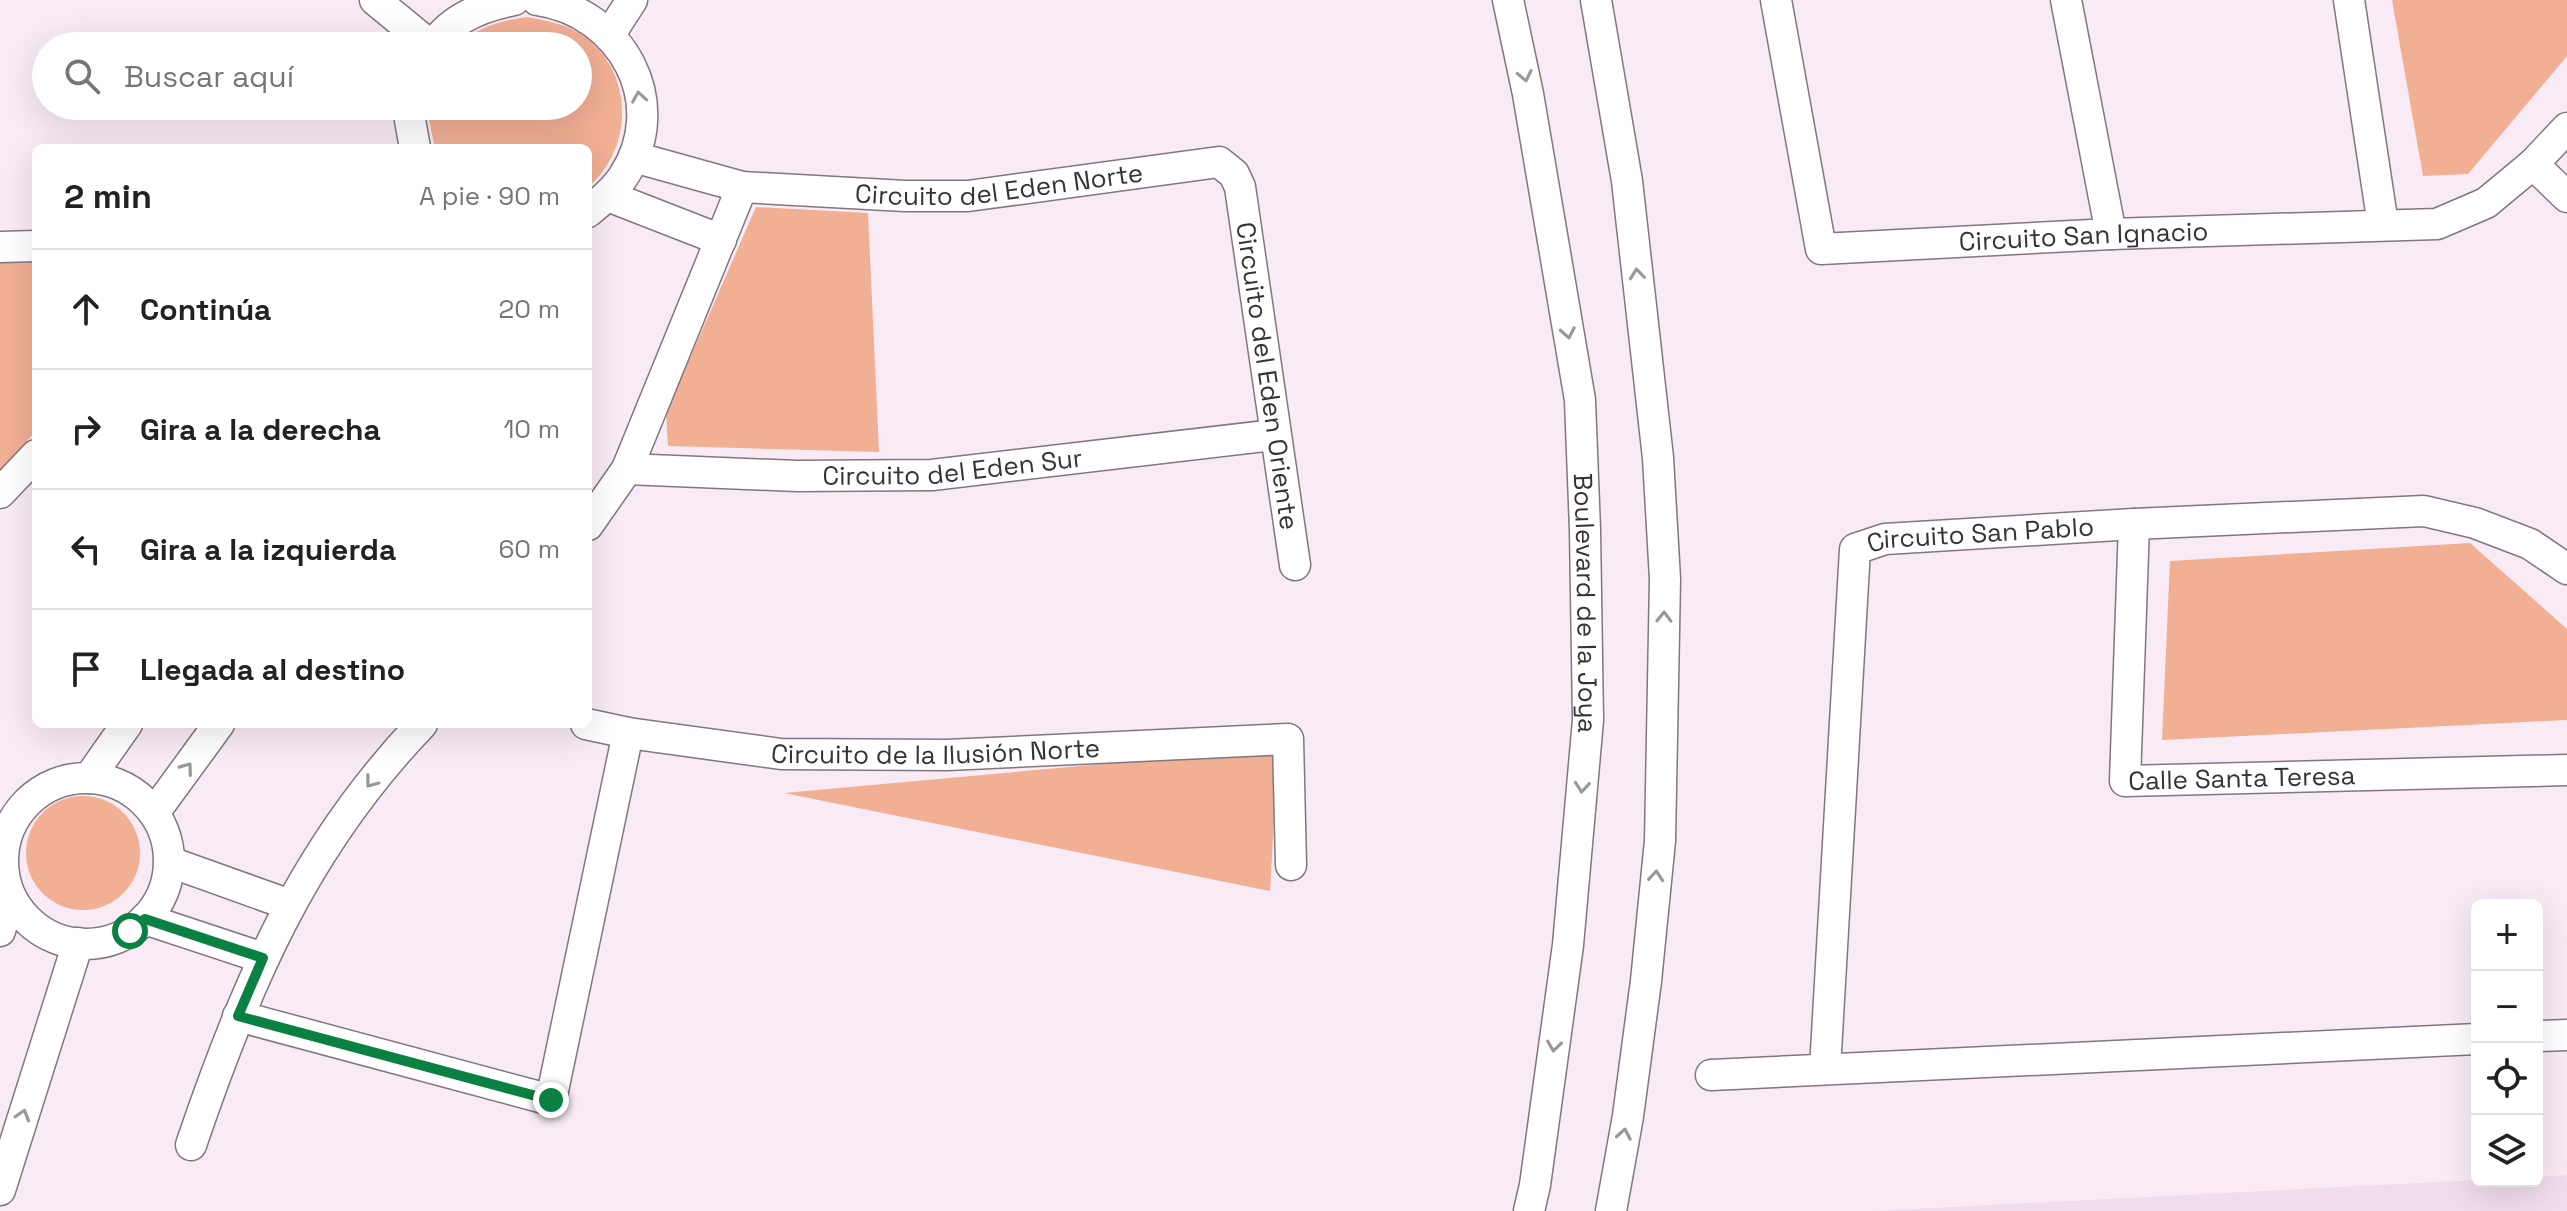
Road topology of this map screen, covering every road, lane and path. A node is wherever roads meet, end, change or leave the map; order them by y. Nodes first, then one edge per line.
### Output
1 (375, 0) edge
2 (514, 0) edge
3 (632, 0) edge
4 (1508, 0) edge
5 (1596, 0) edge
6 (1776, 0) edge
7 (2066, 0) edge
8 (2349, 0) edge
9 (555, 2) edge
10 (453, 9) edge
11 (415, 32) edge
12 (442, 32) edge
13 (610, 34) junction
14 (410, 120) edge
15 (2567, 128) edge
16 (409, 144) edge
17 (634, 157) junction
18 (2533, 164) junction
19 (742, 187) junction
20 (1240, 187) joint
21 (2567, 197) edge
22 (598, 204) edge
23 (2383, 225) junction
24 (2111, 234) junction
25 (721, 240) junction
26 (32, 246) edge
27 (0, 247) edge
28 (1274, 435) junction
29 (32, 459) edge
30 (627, 469) junction
31 (0, 493) edge
32 (592, 519) edge
33 (2134, 524) junction
34 (2565, 562) edge
35 (1295, 565) dead end
36 (592, 725) edge
37 (124, 728) edge
38 (216, 728) edge
39 (418, 728) edge
40 (628, 733) junction
41 (2567, 770) edge
42 (89, 778) junction
43 (9, 810) edge
44 (154, 813) junction
45 (170, 862) junction
46 (1291, 865) dead end
47 (5, 878) edge
48 (290, 905) junction
49 (145, 919) junction
50 (0, 931) edge
51 (78, 943) junction
52 (263, 958) junction
53 (238, 1016) junction
54 (2567, 1035) edge
55 (2543, 1036) edge
56 (2471, 1039) edge
57 (1825, 1069) junction
58 (1711, 1075) dead end
59 (191, 1145) dead end
60 (0, 1190) edge
61 (1529, 1211) edge
62 (1611, 1211) edge

1 - 11 street
2 - 10 street
3 - 13 street
4 -> 61 street, Boulevard de la Joya
62 -> 5 street
6 - 24 street, Circuito San Ignacio
7 - 24 street
8 - 23 street
9 - 13 street
10 - 12 street
17 -> 13 street
14 - 16 street
15 - 18 street, Circuito San Ignacio
17 - 19 street
17 - 22 street
18 - 21 street
18 - 23 street, Circuito San Ignacio
19 - 20 street, Circuito del Eden Norte
19 - 25 street
20 - 28 street, Circuito del Eden Oriente
22 - 25 street
23 - 24 street, Circuito San Ignacio
25 - 30 street
26 - 27 street
28 - 30 street, Circuito del Eden Sur
28 - 35 street, Circuito del Eden Oriente
29 - 31 street
30 - 32 street
33 - 34 street, Circuito San Pablo
33 - 41 street, Calle Santa Teresa
33 - 57 street, Circuito San Pablo
36 - 40 street, Circuito de la Ilusión Norte
37 - 42 street
44 -> 38 street
39 -> 48 street
40 - 46 street, Circuito de la Ilusión Norte
40 - 53 street
42 - 43 street
42 - 44 street
43 - 47 street
44 - 45 street
45 - 48 street
45 - 49 street
47 - 50 street
47 - 51 street
48 - 52 street
49 - 51 street
49 - 52 street
60 -> 51 street
52 - 53 street
53 - 59 street
54 - 55 street
56 - 57 street
57 - 58 street

